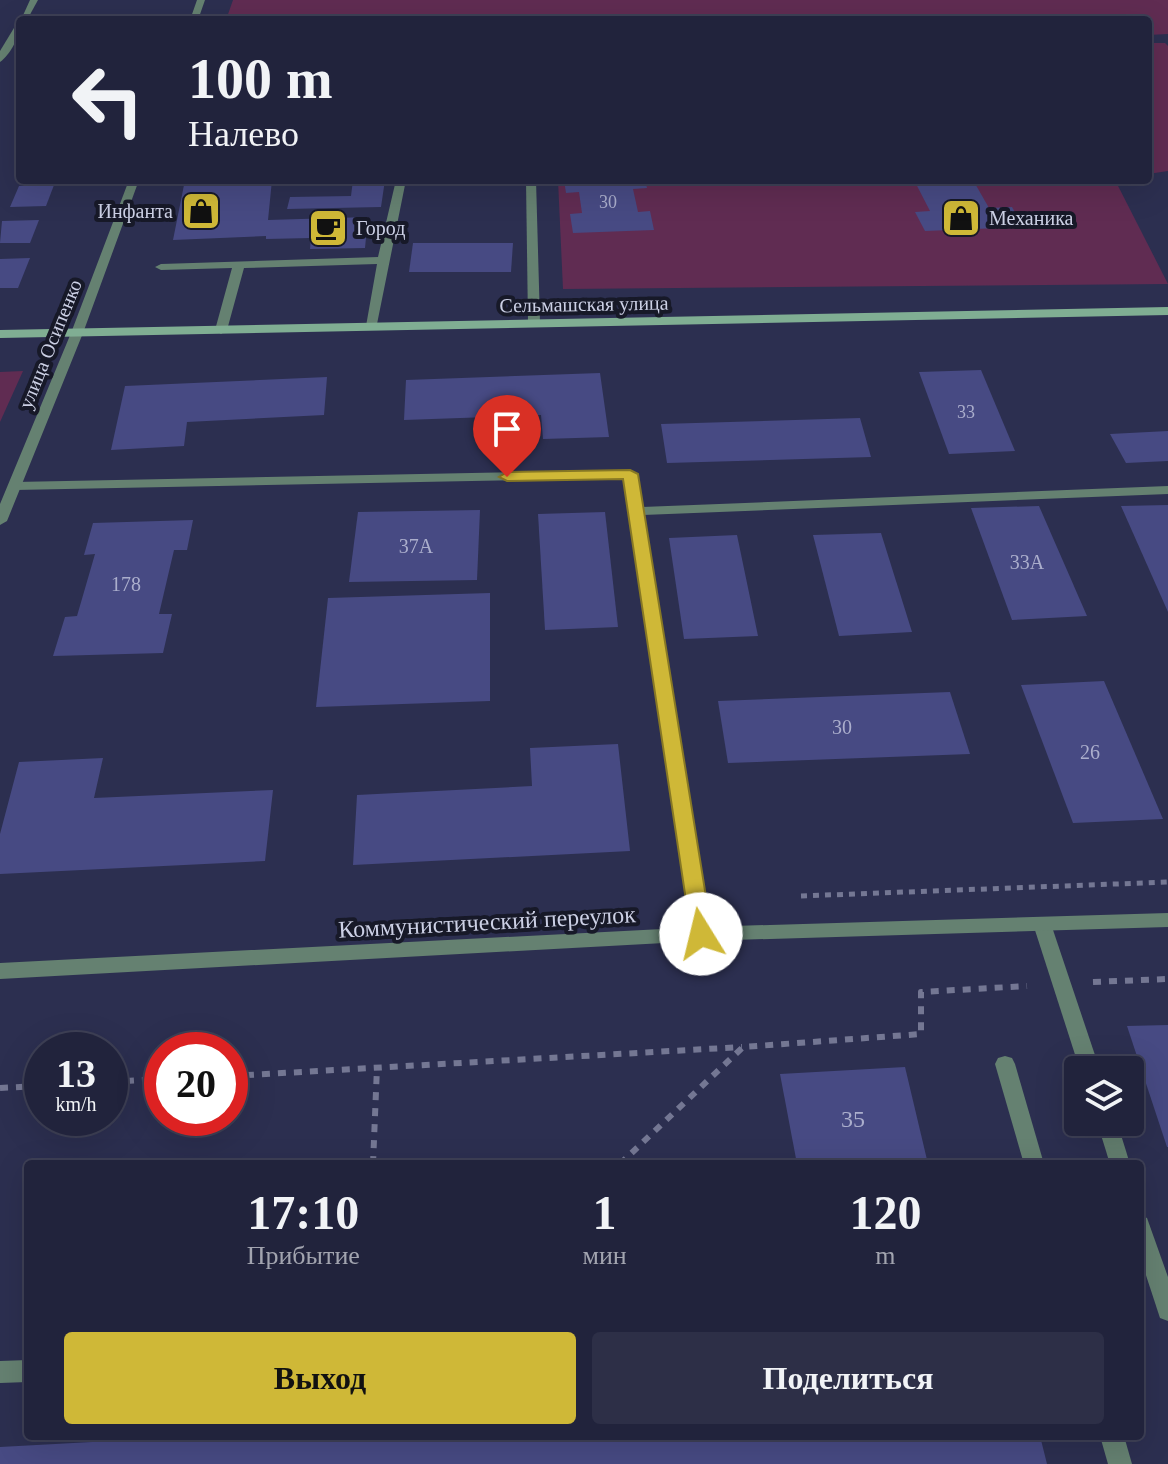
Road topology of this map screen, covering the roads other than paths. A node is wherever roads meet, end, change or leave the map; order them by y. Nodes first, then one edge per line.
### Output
1 (16, 31) edge
2 (0, 59) edge
3 (133, 184) edge
4 (400, 184) edge
5 (531, 184) edge
6 (383, 260) junction
7 (239, 264) junction
8 (161, 267) dead end
9 (1168, 311) edge
10 (534, 322) junction
11 (372, 326) junction
12 (221, 330) junction
13 (77, 333) junction
14 (0, 334) edge
15 (15, 486) junction
16 (1168, 490) edge
17 (636, 511) junction
18 (0, 521) edge
19 (1168, 920) edge
20 (1042, 924) junction
21 (701, 934) junction
22 (0, 971) edge
23 (1085, 1056) edge
24 (1005, 1064) dead end
25 (1111, 1136) edge
26 (1033, 1160) edge
27 (1119, 1160) edge
28 (1144, 1237) edge
29 (1168, 1310) edge
30 (24, 1371) edge
31 (0, 1372) edge
32 (1113, 1440) edge
33 (1120, 1464) edge

1 - 2 street
3 - 13 street, улица Осипенко
4 - 6 street
5 - 10 street
6 - 7 street
6 - 11 street
7 - 8 street
7 - 12 street
9 - 10 main road, Сельмашская улица
10 - 11 main road, Сельмашская улица
11 - 12 main road, Сельмашская улица
12 - 13 main road, Сельмашская улица
13 - 14 main road, Сельмашская улица
13 - 15 street, улица Осипенко
15 - 17 street
15 - 18 street, улица Осипенко
16 - 17 street
17 - 21 street
19 - 20 street, Коммунистический переулок
20 - 21 street, Коммунистический переулок
20 - 23 street
21 - 22 street, Коммунистический переулок
24 - 26 street
25 - 27 street
28 - 29 street
30 - 31 street
32 - 33 street

